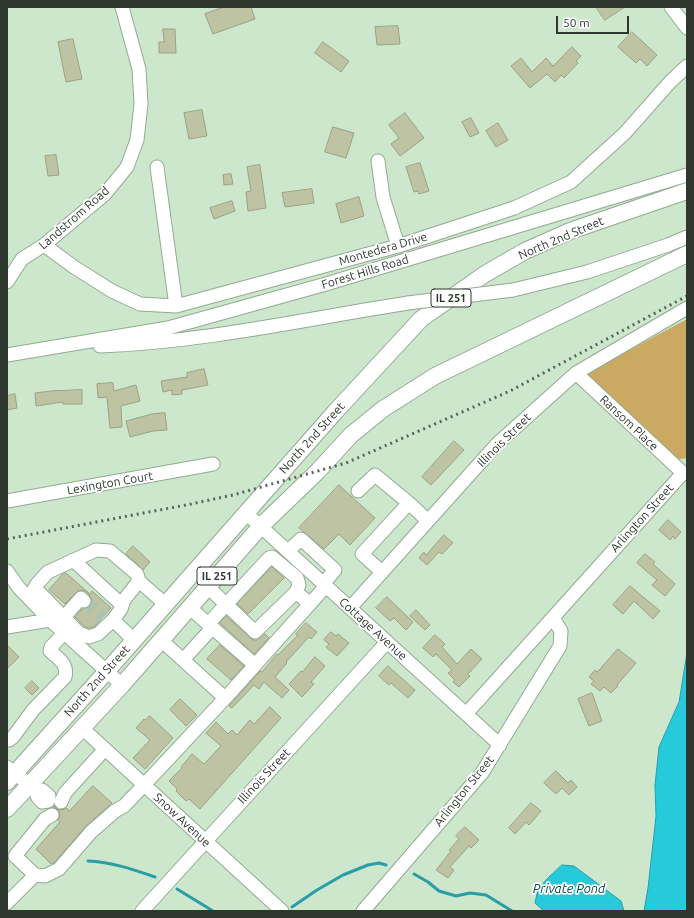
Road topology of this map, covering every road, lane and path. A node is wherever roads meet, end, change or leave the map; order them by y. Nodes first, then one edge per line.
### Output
1 (671, 7) edge
2 (124, 8) edge
3 (687, 28) edge
4 (687, 66) edge
5 (378, 161) dead end
6 (157, 167) dead end
7 (687, 176) edge
8 (687, 190) edge
9 (687, 237) edge
10 (44, 246) junction
11 (398, 246) junction
12 (687, 254) edge
13 (7, 282) edge
14 (176, 306) junction
15 (687, 308) edge
16 (38, 349) junction
17 (7, 355) edge
18 (576, 373) junction
19 (213, 464) dead end
20 (683, 473) joint
21 (358, 491) dead end
22 (7, 501) edge
23 (409, 502) junction
24 (246, 513) junction
25 (428, 521) junction
26 (261, 526) junction
27 (287, 549) junction
28 (314, 550) junction
29 (73, 560) junction
30 (275, 560) junction
31 (302, 564) junction
32 (7, 571) edge
33 (382, 572) junction
34 (96, 581) junction
35 (139, 581) junction
36 (325, 585) junction
37 (208, 587) junction
38 (296, 592) junction
39 (32, 593) junction
40 (166, 604) junction
41 (225, 604) junction
42 (310, 604) junction
43 (122, 605) junction
44 (190, 608) junction
45 (350, 608) junction
46 (64, 617) junction
47 (553, 618) junction
48 (50, 620) junction
49 (108, 620) junction
50 (210, 626) junction
51 (7, 627) edge
52 (70, 634) junction
53 (134, 640) junction
54 (162, 640) junction
55 (387, 642) junction
56 (183, 660) junction
57 (255, 665) junction
58 (106, 672) junction
59 (122, 685) junction
60 (225, 698) junction
61 (466, 714) junction
62 (82, 728) junction
63 (7, 740) edge
64 (500, 745) junction
65 (105, 749) junction
66 (10, 774) edge
67 (144, 785) junction
68 (33, 788) junction
69 (53, 806) junction
70 (7, 809) edge
71 (205, 841) junction
72 (11, 852) edge
73 (35, 874) junction
74 (7, 903) edge
75 (142, 911) edge
76 (282, 911) edge
77 (363, 911) edge

1 - 3 street
2 - 10 street, Landstrom Road
4 - 11 street, Montedera Drive
5 - 11 street
6 - 14 street
7 - 16 street, Forest Hills Road
8 - 24 main road, North 2nd Street / IL 251
9 - 16 street, Forest Hills Road, bridge
10 - 13 street, Landstrom Road
10 - 14 street, Montedera Drive
11 - 14 street, Montedera Drive
12 - 26 main road, North 2nd Street / IL 251
15 - 18 street, Illinois Street
16 - 17 street, Forest Hills Road
18 - 20 street, Ransom Place
18 - 25 street, Illinois Street
19 - 22 street, Lexington Court
20 - 47 street, Arlington Street
21 - 23 street
23 - 25 street
23 - 33 street
24 - 26 street, Cottage Avenue
24 - 40 main road, North 2nd Street / IL 251
25 - 33 street, Illinois Street
26 - 27 street, Cottage Avenue
26 - 37 main road, North 2nd Street / IL 251
27 - 28 street
27 - 30 street
27 - 31 street, Cottage Avenue
28 - 31 street
28 - 36 street
29 - 34 street
29 - 35 street
29 - 39 street
30 - 38 street
30 - 41 street
31 - 36 street, Cottage Avenue
32 - 39 street
33 - 45 street, Illinois Street
34 - 43 street
34 - 46 street
35 - 40 street
35 - 43 street
36 - 42 street
36 - 45 street, Cottage Avenue
37 - 41 street
37 - 44 main road, North 2nd Street / IL 251
38 - 41 street
38 - 42 street
39 - 46 street
39 - 48 street
40 - 53 main road, North 2nd Street / IL 251
41 - 50 street
42 - 57 street
43 - 49 street
44 - 50 street
44 - 54 main road, North 2nd Street / IL 251
45 - 55 street, Cottage Avenue
46 - 52 street
47 - 61 street, Arlington Street
47 - 64 street, Arlington Street
48 - 51 street
48 - 52 street
49 - 52 street
49 - 53 street
50 - 56 street
50 - 57 street
52 - 58 street
52 - 63 street
53 - 58 main road, North 2nd Street / IL 251
54 - 56 street
54 - 59 main road, North 2nd Street / IL 251
55 - 61 street, Cottage Avenue
55 - 71 street, Illinois Street
56 - 60 street
57 - 60 street
58 - 59 street
58 - 66 main road, North 2nd Street / IL 251
59 - 62 main road, North 2nd Street / IL 251
60 - 67 street
61 - 64 street, Cottage Avenue
62 - 65 street, Snow Avenue
62 - 68 main road, North 2nd Street / IL 251
64 - 77 street, Arlington Street
65 - 67 street, Snow Avenue
65 - 69 street
66 - 68 street
67 - 71 street, Snow Avenue
67 - 73 street
68 - 69 street
68 - 70 main road, North 2nd Street / IL 251
69 - 72 street
71 - 75 street, Illinois Street
71 - 76 street, Snow Avenue
72 - 73 street
73 - 74 street

